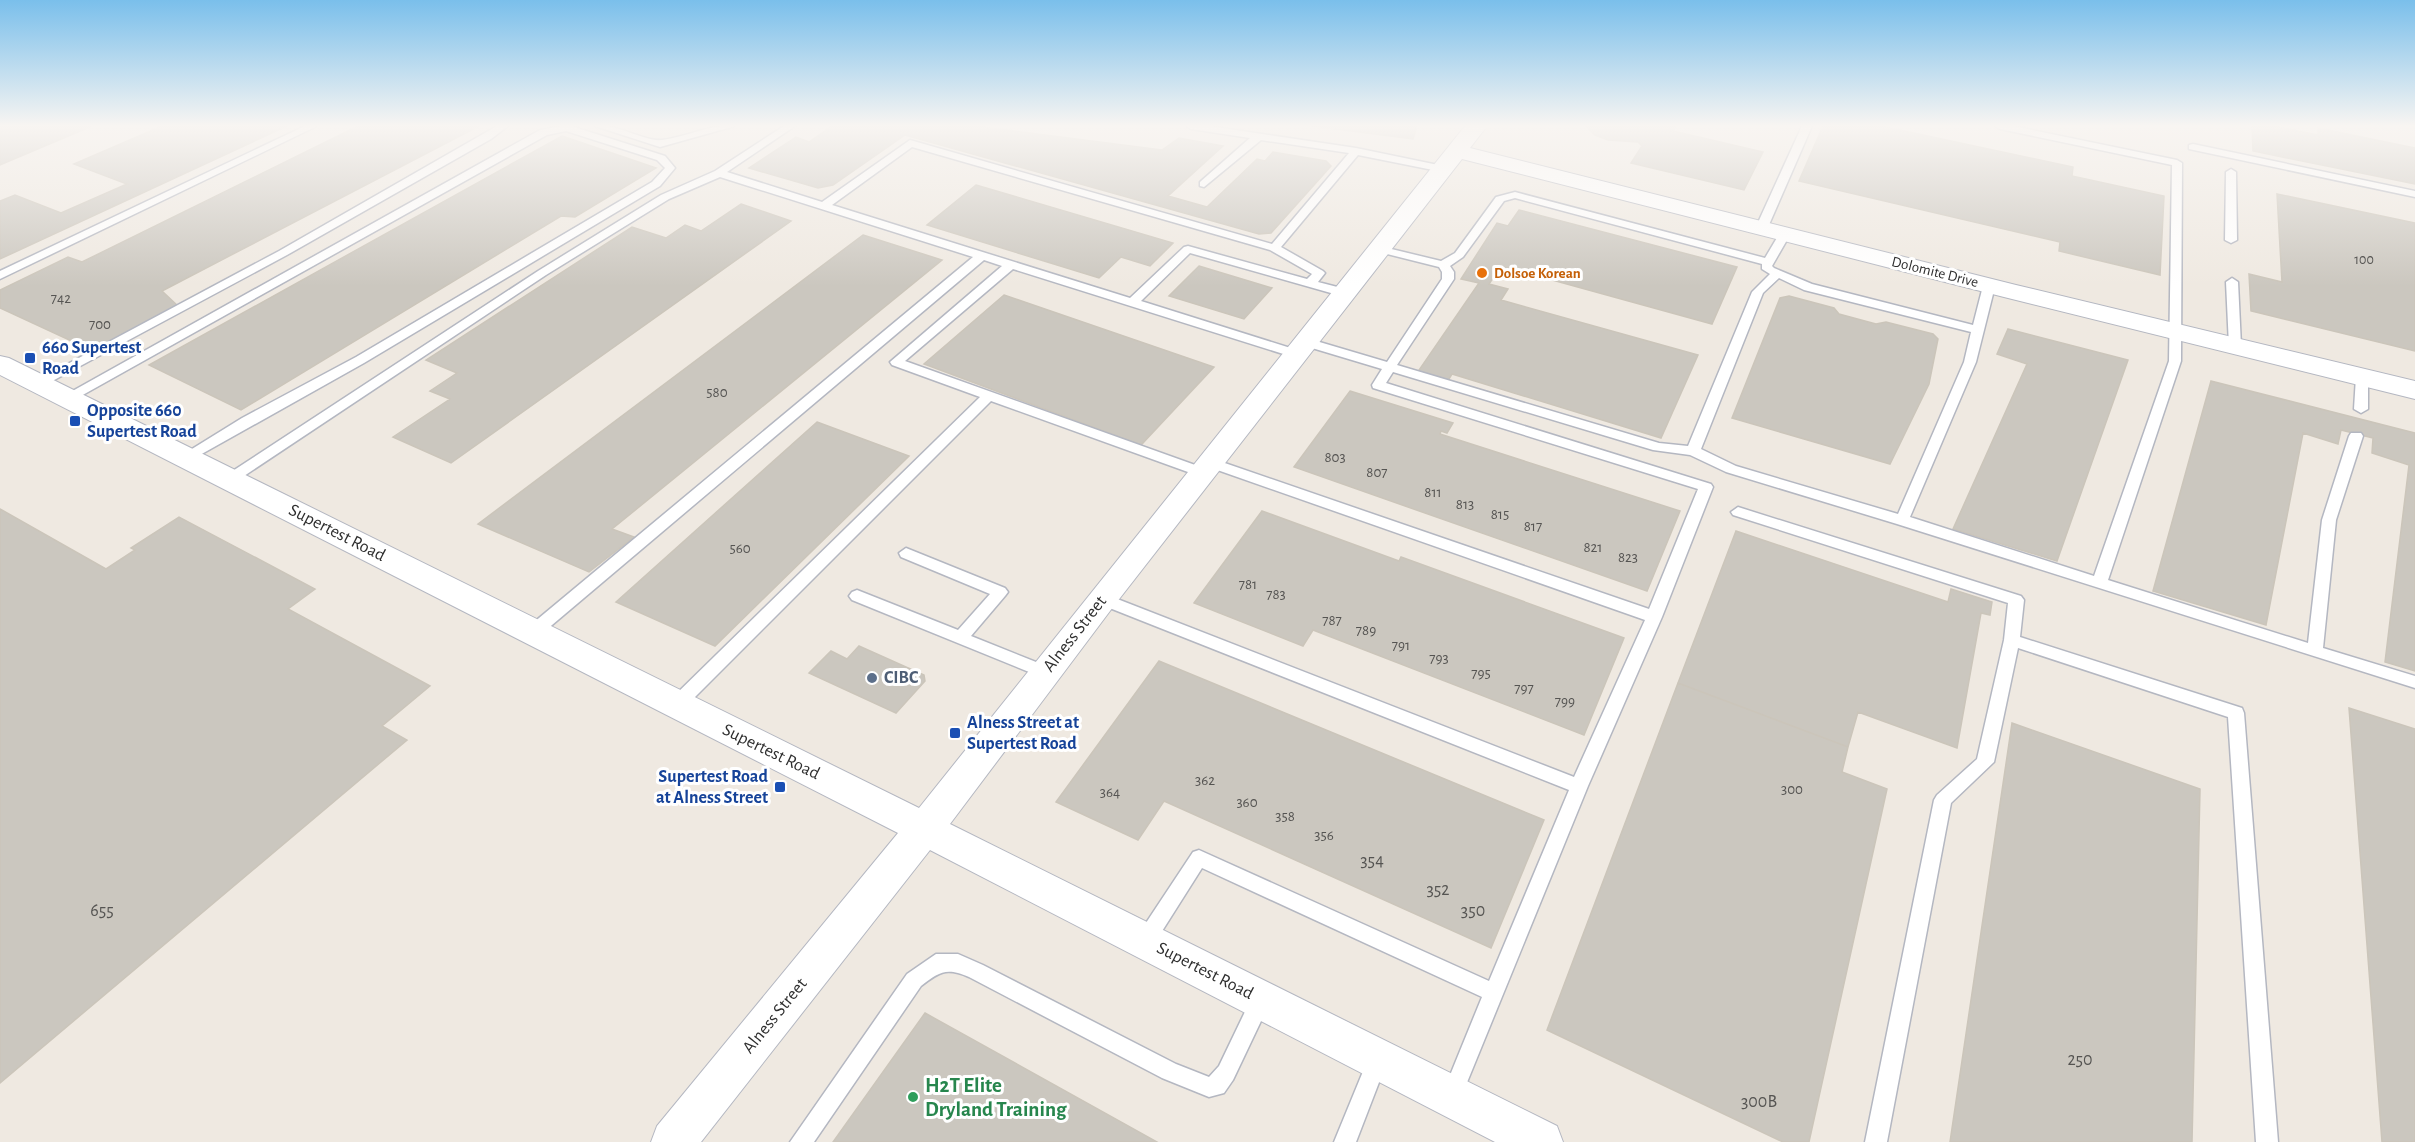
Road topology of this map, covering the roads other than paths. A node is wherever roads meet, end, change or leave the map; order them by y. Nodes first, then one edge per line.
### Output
1 (200, 179) edge
2 (413, 179) edge
3 (459, 179) edge
4 (661, 179) edge
5 (705, 179) edge
6 (738, 179) edge
7 (860, 179) edge
8 (1036, 179) edge
9 (1209, 179) edge
10 (1332, 179) edge
11 (1435, 179) edge
12 (1539, 179) edge
13 (1790, 179) edge
14 (2177, 179) edge
15 (2231, 179) edge
16 (2346, 179) edge
17 (1204, 184) dead end
18 (2415, 194) edge
19 (822, 207) junction
20 (1774, 230) junction
21 (2231, 240) dead end
22 (1274, 248) junction
23 (1379, 249) junction
24 (981, 256) junction
25 (1010, 265) junction
26 (1443, 265) junction
27 (1772, 268) junction
28 (0, 275) edge
29 (2232, 282) dead end
30 (1309, 284) junction
31 (1989, 285) junction
32 (1345, 293) junction
33 (1132, 303) junction
34 (1978, 330) junction
35 (2175, 331) junction
36 (2235, 346) junction
37 (1301, 348) junction
38 (0, 364) edge
39 (1390, 367) junction
40 (2362, 377) junction
41 (38, 383) junction
42 (2415, 390) edge
43 (989, 396) junction
44 (67, 398) junction
45 (2361, 409) dead end
46 (2356, 436) dead end
47 (1693, 451) junction
48 (186, 457) junction
49 (1208, 468) junction
50 (230, 479) junction
51 (1738, 512) dead end
52 (1902, 520) junction
53 (906, 553) dead end
54 (2099, 583) junction
55 (857, 596) dead end
56 (1102, 599) junction
57 (1654, 617) junction
58 (533, 632) junction
59 (961, 637) junction
60 (2012, 640) junction
61 (2315, 651) junction
62 (1045, 672) junction
63 (2415, 682) edge
64 (676, 705) junction
65 (1579, 786) junction
66 (925, 828) junction
67 (1145, 941) junction
68 (1494, 993) junction
69 (1262, 1000) junction
70 (1378, 1059) junction
71 (1452, 1096) junction
72 (673, 1142) edge
73 (801, 1142) edge
74 (1345, 1142) edge
75 (1541, 1142) edge
76 (1876, 1142) edge
77 (2268, 1142) edge

1 - 28 lane
2 - 41 lane
3 - 44 lane
4 - 48 lane
5 - 50 lane
6 - 19 lane
7 - 19 lane
8 - 22 lane
9 - 17 lane
10 - 22 lane
11 - 23 street, Alness Street
12 - 20 street, Dolomite Drive
13 - 20 lane
14 - 35 lane
15 - 21 lane
16 - 18 lane
19 - 24 lane
20 - 27 lane
20 - 31 street, Dolomite Drive
22 - 30 lane
23 - 26 lane
23 - 32 street, Alness Street
24 - 25 lane
24 - 58 lane
25 - 33 lane
25 - 43 lane
26 - 27 lane
26 - 39 lane
27 - 34 lane
27 - 47 lane
29 - 36 lane
30 - 32 lane
30 - 33 lane
31 - 34 lane
31 - 35 street, Dolomite Drive
32 - 37 street, Alness Street
33 - 37 lane
34 - 52 lane
35 - 36 street, Dolomite Drive
35 - 54 lane
36 - 40 street, Dolomite Drive
37 - 39 lane
37 - 49 street, Alness Street
38 - 41 street, Supertest Road
39 - 47 lane
39 - 57 lane
40 - 42 street, Dolomite Drive
40 - 45 lane
41 - 44 street, Supertest Road
43 - 49 lane
43 - 64 lane
44 - 48 street, Supertest Road
46 - 61 lane
47 - 52 lane
48 - 50 street, Supertest Road
49 - 56 street, Alness Street
49 - 57 lane
50 - 58 street, Supertest Road
51 - 60 lane
52 - 54 lane
53 - 59 lane
54 - 61 lane
55 - 59 lane
56 - 62 street, Alness Street
56 - 65 lane
57 - 65 lane
58 - 64 street, Supertest Road
59 - 62 lane
60 - 76 lane
60 - 77 lane
61 - 63 lane
62 - 66 street, Alness Street
64 - 66 street, Supertest Road
65 - 68 lane
66 - 67 street, Supertest Road
66 - 72 street, Alness Street
67 - 68 lane
67 - 69 street, Supertest Road
68 - 71 lane
69 - 70 street, Supertest Road
69 - 73 lane
70 - 71 street, Supertest Road
70 - 74 lane
71 - 75 street, Supertest Road

